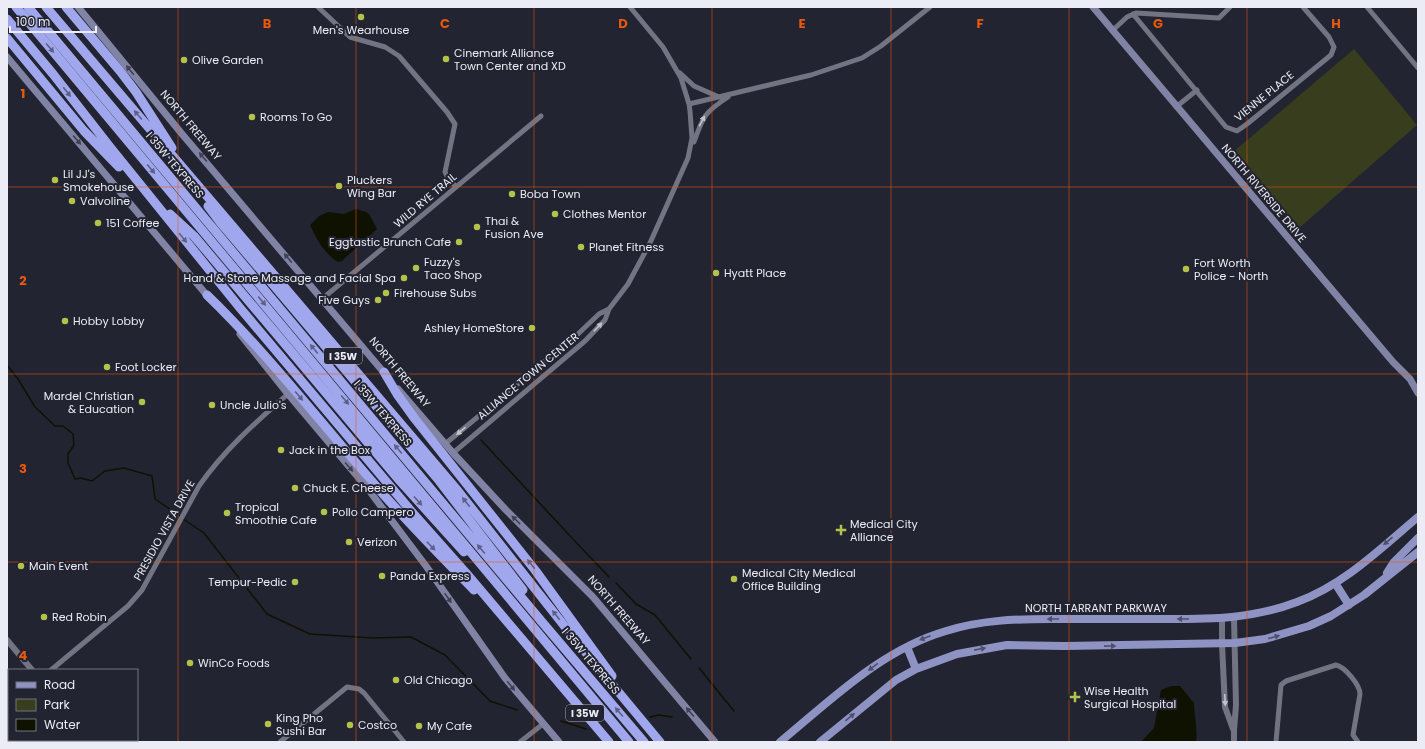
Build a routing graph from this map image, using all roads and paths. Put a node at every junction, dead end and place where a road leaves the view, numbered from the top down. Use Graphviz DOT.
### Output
graph roads {
  1 [pos="16,7"];
  2 [pos="28,7"];
  3 [pos="46,7"];
  4 [pos="66,7"];
  5 [pos="78,7"];
  6 [pos="318,7"];
  7 [pos="630,7"];
  8 [pos="930,7"];
  9 [pos="1088,7"];
  10 [pos="1093,7"];
  11 [pos="1230,7"];
  12 [pos="1303,7"];
  13 [pos="1367,7"];
  14 [pos="1133,14"];
  15 [pos="7,19"];
  16 [pos="1103,20"];
  17 [pos="1112,31"];
  18 [pos="7,38"];
  19 [pos="7,57"];
  20 [pos="674,67"];
  21 [pos="1418,68"];
  22 [pos="1197,90"];
  23 [pos="732,94"];
  24 [pos="720,97"];
  25 [pos="689,104"];
  26 [pos="1176,107"];
  27 [pos="541,116"];
  28 [pos="688,158"];
  29 [pos="456,187"];
  30 [pos="207,295"];
  31 [pos="322,299"];
  32 [pos="609,309"];
  33 [pos="384,372"];
  34 [pos="1410,379"];
  35 [pos="1418,384"];
  36 [pos="288,394"];
  37 [pos="1418,394"];
  38 [pos="445,444"];
  39 [pos="452,453"];
  40 [pos="1418,516"];
  41 [pos="1418,538"];
  42 [pos="1418,552"];
  43 [pos="1384,579"];
  44 [pos="1335,583"];
  45 [pos="1349,605"];
  46 [pos="1234,618"];
  47 [pos="1222,619"];
  48 [pos="542,622"];
  49 [pos="7,640"];
  50 [pos="546,643"];
  51 [pos="1235,643"];
  52 [pos="1222,644"];
  53 [pos="906,647"];
  54 [pos="31,669"];
  55 [pos="52,669"];
  56 [pos="916,669"];
  57 [pos="561,684"];
  58 [pos="633,711"];
  59 [pos="542,724"];
  60 [pos="1234,730"];
  61 [pos="1354,732"];
  62 [pos="280,742"];
  63 [pos="404,742"];
  64 [pos="520,742"];
  65 [pos="559,742"];
  66 [pos="609,742"];
  67 [pos="630,742"];
  68 [pos="644,742"];
  69 [pos="660,742"];
  70 [pos="716,742"];
  71 [pos="780,742"];
  72 [pos="820,742"];
  73 [pos="1234,742"];
  74 [pos="1276,742"];
  75 [pos="1352,742"];
  76 [pos="1358,742"];
  1 -- 50 [label="highway, I 35W TEXPRESS, one-way"];
  48 -- 2 [label="highway, I 35W TEXPRESS, one-way"];
  58 -- 3 [label="highway, I 35W, one-way"];
  4 -- 48 [label="highway"];
  31 -- 5 [label="main road, NORTH FREEWAY, one-way"];
  6 -- 29 [label="street"];
  7 -- 20 [label="street"];
  8 -- 23 [label="street"];
  9 -- 16 [label="main road, NORTH RIVERSIDE DRIVE"];
  10 -- 16 [label="main road, NORTH RIVERSIDE DRIVE"];
  11 -- 14 [label="street"];
  12 -- 22 [label="street, VIENNE PLACE"];
  13 -- 21 [label="street"];
  14 -- 17 [label="street"];
  14 -- 22 [label="street"];
  15 -- 57 [label="highway, I 35W, one-way"];
  16 -- 17 [label="main road, NORTH RIVERSIDE DRIVE"];
  17 -- 26 [label="main road, NORTH RIVERSIDE DRIVE"];
  18 -- 50 [label="highway, one-way"];
  19 -- 30 [label="main road, one-way"];
  20 -- 24 [label="street"];
  20 -- 25 [label="street, ALLIANCE TOWN CENTER"];
  22 -- 26 [label="street"];
  23 -- 24 [label="street"];
  28 -- 23 [label="street, one-way"];
  24 -- 25 [label="street"];
  25 -- 28 [label="street, ALLIANCE TOWN CENTER"];
  26 -- 34 [label="main road, NORTH RIVERSIDE DRIVE"];
  27 -- 29 [label="street, WILD RYE TRAIL"];
  28 -- 32 [label="street, ALLIANCE TOWN CENTER"];
  29 -- 31 [label="street, WILD RYE TRAIL"];
  30 -- 36 [label="main road"];
  30 -- 57 [label="highway, one-way"];
  31 -- 33 [label="main road, NORTH FREEWAY"];
  32 -- 38 [label="street, ALLIANCE TOWN CENTER, one-way"];
  39 -- 32 [label="street, ALLIANCE TOWN CENTER, one-way"];
  33 -- 38 [label="main road, NORTH FREEWAY"];
  58 -- 33 [label="highway, one-way"];
  34 -- 35 [label="main road, NORTH RIVERSIDE DRIVE"];
  34 -- 37 [label="main road, NORTH RIVERSIDE DRIVE"];
  36 -- 55 [label="street, PRESIDIO VISTA DRIVE"];
  36 -- 59 [label="main road, one-way"];
  38 -- 39 [label="main road, NORTH FREEWAY"];
  70 -- 39 [label="main road, NORTH FREEWAY, one-way"];
  40 -- 44 [label="main road, NORTH TARRANT PARKWAY, one-way"];
  41 -- 43 [label="main road"];
  42 -- 43 [label="main road"];
  43 -- 45 [label="main road"];
  44 -- 45 [label="main road"];
  44 -- 46 [label="main road, NORTH TARRANT PARKWAY"];
  51 -- 45 [label="main road, one-way"];
  46 -- 47 [label="main road, NORTH TARRANT PARKWAY"];
  46 -- 51 [label="street"];
  47 -- 52 [label="street"];
  47 -- 53 [label="main road, NORTH TARRANT PARKWAY, one-way"];
  68 -- 48 [label="highway, I 35W TEXPRESS, one-way"];
  49 -- 54 [label="street"];
  50 -- 67 [label="highway, I 35W TEXPRESS"];
  51 -- 52 [label="main road"];
  51 -- 60 [label="street"];
  56 -- 52 [label="main road, one-way"];
  52 -- 60 [label="street, one-way"];
  53 -- 56 [label="main road"];
  53 -- 71 [label="main road, NORTH TARRANT PARKWAY, one-way"];
  72 -- 56 [label="main road, one-way"];
  57 -- 66 [label="highway, I 35W"];
  58 -- 69 [label="highway, I 35W"];
  59 -- 64 [label="street"];
  59 -- 65 [label="main road"];
  60 -- 73 [label="street"];
  61 -- 74 [label="street"];
  61 -- 75 [label="street"];
  61 -- 76 [label="street"];
  62 -- 63 [label="street"];
}
